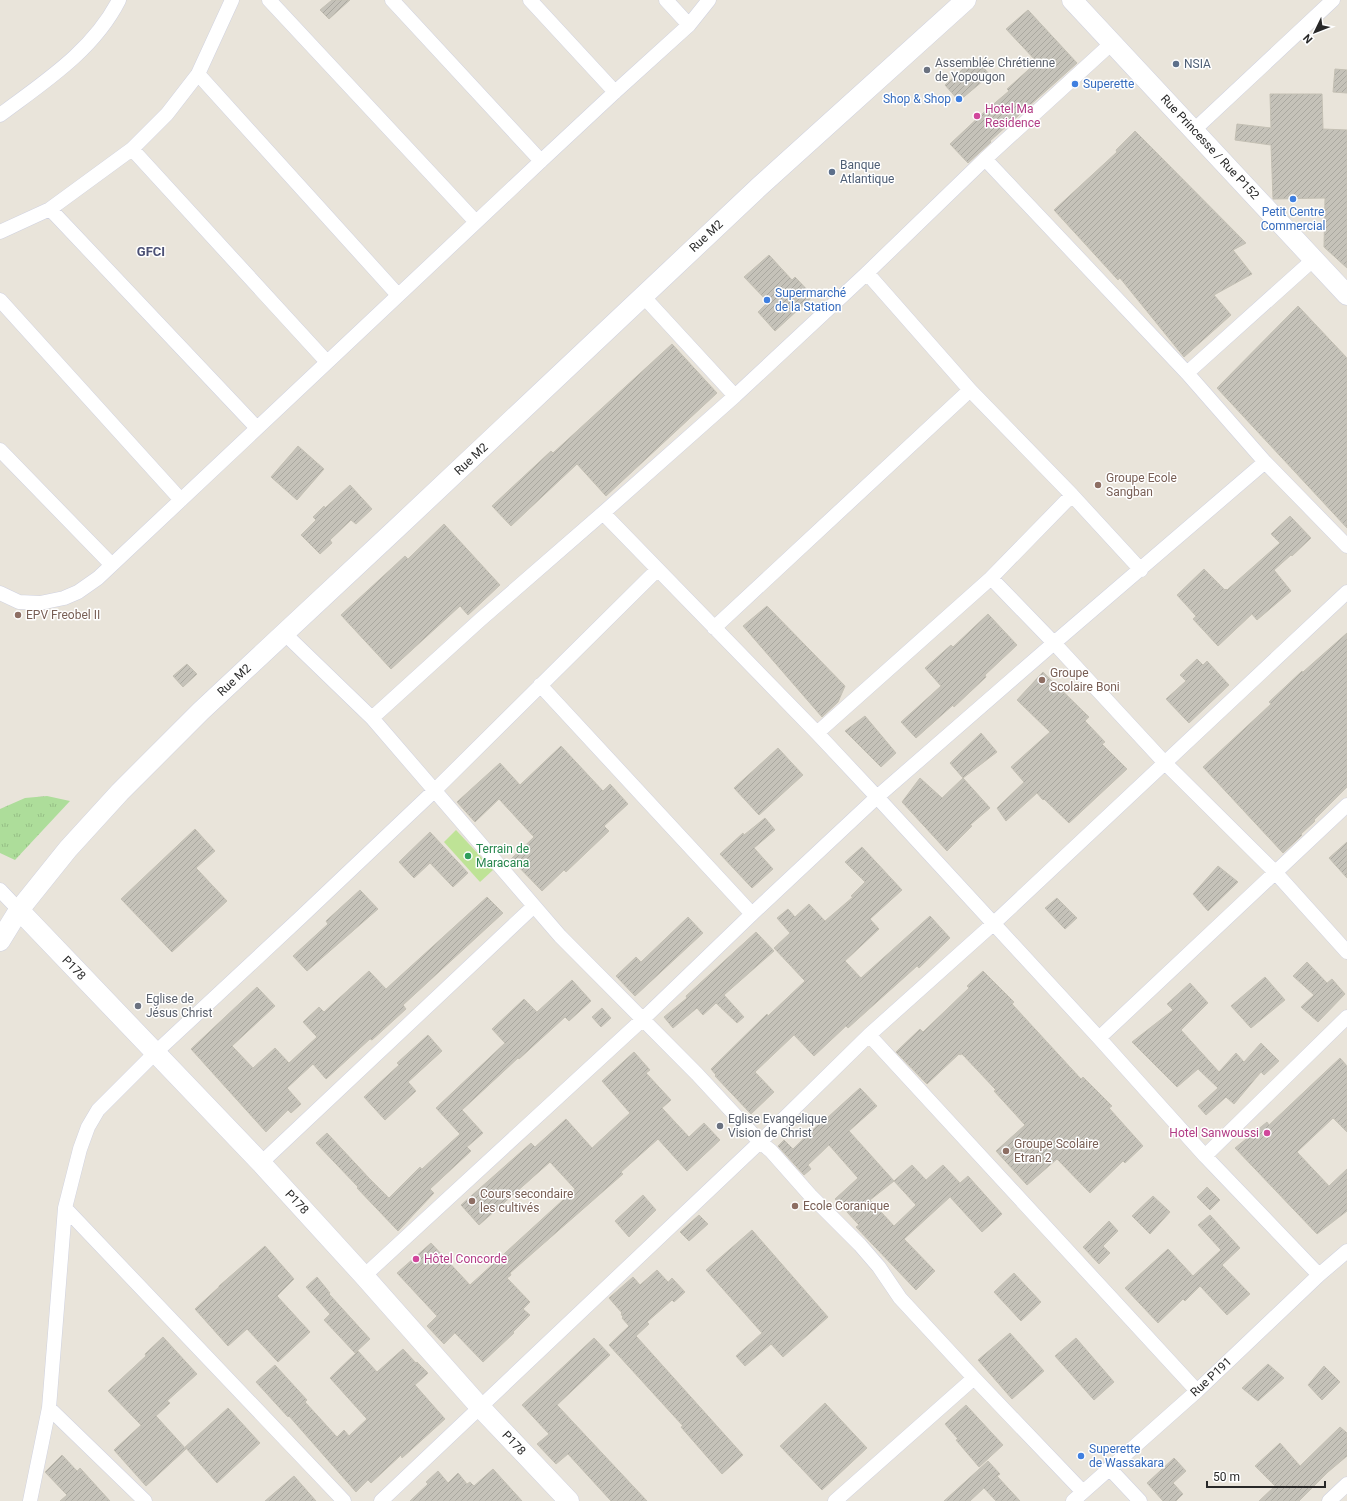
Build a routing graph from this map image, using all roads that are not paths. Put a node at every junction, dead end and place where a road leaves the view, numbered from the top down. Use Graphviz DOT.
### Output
graph roads {
  1 [pos="119,0"];
  2 [pos="232,0"];
  3 [pos="269,0"];
  4 [pos="392,0"];
  5 [pos="530,0"];
  6 [pos="666,0"];
  7 [pos="709,0"];
  8 [pos="966,0"];
  9 [pos="1072,0"];
  10 [pos="1333,0"];
  11 [pos="689,25"];
  12 [pos="1112,43"];
  13 [pos="198,74"];
  14 [pos="615,92"];
  15 [pos="0,115"];
  16 [pos="1194,130"];
  17 [pos="132,149"];
  18 [pos="985,159"];
  19 [pos="541,161"];
  20 [pos="50,209"];
  21 [pos="476,222"];
  22 [pos="0,232"];
  23 [pos="1314,259"];
  24 [pos="867,273"];
  25 [pos="398,295"];
  26 [pos="1347,295"];
  27 [pos="643,296"];
  28 [pos="0,300"];
  29 [pos="327,362"];
  30 [pos="1187,373"];
  31 [pos="970,390"];
  32 [pos="735,396"];
  33 [pos="257,428"];
  34 [pos="0,450"];
  35 [pos="1266,462"];
  36 [pos="1072,495"];
  37 [pos="181,500"];
  38 [pos="603,514"];
  39 [pos="1347,546"];
  40 [pos="111,564"];
  41 [pos="657,570"];
  42 [pos="1140,570"];
  43 [pos="991,578"];
  44 [pos="1347,592"];
  45 [pos="0,593"];
  46 [pos="714,628"];
  47 [pos="284,633"];
  48 [pos="1054,643"];
  49 [pos="540,685"];
  50 [pos="372,718"];
  51 [pos="817,733"];
  52 [pos="1164,762"];
  53 [pos="434,791"];
  54 [pos="877,797"];
  55 [pos="1347,805"];
  56 [pos="1275,872"];
  57 [pos="0,890"];
  58 [pos="534,906"];
  59 [pos="19,910"];
  60 [pos="752,914"];
  61 [pos="993,924"];
  62 [pos="0,940"];
  63 [pos="1347,952"];
  64 [pos="1347,1017"];
  65 [pos="642,1020"];
  66 [pos="869,1035"];
  67 [pos="1099,1038"];
  68 [pos="155,1053"];
  69 [pos="760,1142"];
  70 [pos="1205,1156"];
  71 [pos="261,1163"];
  72 [pos="65,1208"];
  73 [pos="1347,1251"];
  74 [pos="1319,1275"];
  75 [pos="364,1276"];
  76 [pos="974,1378"];
  77 [pos="1197,1391"];
  78 [pos="480,1407"];
  79 [pos="49,1408"];
  80 [pos="1109,1468"];
  81 [pos="1347,1484"];
  82 [pos="1078,1496"];
  83 [pos="30,1501"];
  84 [pos="145,1501"];
  85 [pos="344,1501"];
  86 [pos="381,1501"];
  87 [pos="569,1501"];
  88 [pos="836,1501"];
  89 [pos="1140,1501"];
  90 [pos="1329,1501"];
  1 -- 15 [label="street"];
  2 -- 13 [label="street"];
  3 -- 21 [label="street"];
  4 -- 19 [label="street"];
  5 -- 14 [label="street"];
  6 -- 11 [label="street"];
  7 -- 11 [label="street"];
  8 -- 27 [label="main road, Rue M2"];
  9 -- 12 [label="main road, Rue Princesse / Rue P152"];
  10 -- 16 [label="street"];
  11 -- 14 [label="street"];
  12 -- 16 [label="main road, Rue Princesse / Rue P152"];
  12 -- 18 [label="street"];
  13 -- 17 [label="street"];
  13 -- 25 [label="street"];
  14 -- 19 [label="street"];
  16 -- 23 [label="main road, Rue Princesse / Rue P152"];
  17 -- 20 [label="street"];
  17 -- 29 [label="street"];
  18 -- 24 [label="street"];
  18 -- 30 [label="street"];
  19 -- 21 [label="street"];
  20 -- 22 [label="street"];
  20 -- 33 [label="street"];
  21 -- 25 [label="street"];
  23 -- 26 [label="main road, Rue Princesse / Rue P152"];
  23 -- 30 [label="street"];
  24 -- 31 [label="street"];
  24 -- 32 [label="street"];
  25 -- 29 [label="street"];
  27 -- 32 [label="street"];
  27 -- 47 [label="main road, Rue M2"];
  28 -- 37 [label="street"];
  29 -- 33 [label="street"];
  30 -- 35 [label="street"];
  31 -- 36 [label="street"];
  31 -- 46 [label="street"];
  32 -- 38 [label="street"];
  33 -- 37 [label="street"];
  34 -- 40 [label="street"];
  35 -- 39 [label="street"];
  35 -- 42 [label="street"];
  36 -- 42 [label="street"];
  36 -- 43 [label="street"];
  37 -- 40 [label="street"];
  38 -- 41 [label="street"];
  38 -- 50 [label="street"];
  40 -- 45 [label="street"];
  41 -- 46 [label="street"];
  41 -- 49 [label="street"];
  42 -- 48 [label="street"];
  43 -- 48 [label="street"];
  43 -- 51 [label="street"];
  44 -- 52 [label="street"];
  46 -- 51 [label="street"];
  47 -- 50 [label="street"];
  47 -- 59 [label="main road, Rue M2"];
  48 -- 52 [label="street"];
  48 -- 54 [label="street"];
  49 -- 53 [label="street"];
  49 -- 60 [label="street"];
  50 -- 53 [label="street"];
  51 -- 54 [label="street"];
  52 -- 56 [label="street"];
  52 -- 61 [label="street"];
  53 -- 58 [label="street"];
  53 -- 68 [label="street"];
  54 -- 60 [label="street"];
  54 -- 61 [label="street"];
  55 -- 56 [label="street"];
  56 -- 63 [label="street"];
  56 -- 67 [label="street"];
  57 -- 59 [label="street"];
  58 -- 65 [label="street"];
  58 -- 71 [label="street"];
  59 -- 62 [label="main road, Rue M2"];
  59 -- 68 [label="main road, P178"];
  60 -- 65 [label="street"];
  61 -- 66 [label="street"];
  61 -- 67 [label="street"];
  64 -- 70 [label="street"];
  65 -- 69 [label="street"];
  65 -- 75 [label="street"];
  66 -- 69 [label="street"];
  66 -- 77 [label="street"];
  67 -- 70 [label="street"];
  68 -- 71 [label="main road, P178"];
  68 -- 72 [label="street"];
  69 -- 76 [label="street"];
  69 -- 78 [label="street"];
  70 -- 74 [label="street"];
  71 -- 75 [label="main road, P178"];
  72 -- 79 [label="street"];
  72 -- 85 [label="street"];
  73 -- 74 [label="street, Rue P191"];
  74 -- 77 [label="street, Rue P191"];
  75 -- 78 [label="main road, P178"];
  76 -- 82 [label="street"];
  76 -- 88 [label="street"];
  77 -- 80 [label="street, Rue P191"];
  78 -- 86 [label="street"];
  78 -- 87 [label="main road, P178"];
  79 -- 83 [label="street"];
  79 -- 84 [label="street"];
  80 -- 82 [label="street, Rue P191"];
  80 -- 89 [label="street"];
  81 -- 90 [label="street"];
}
